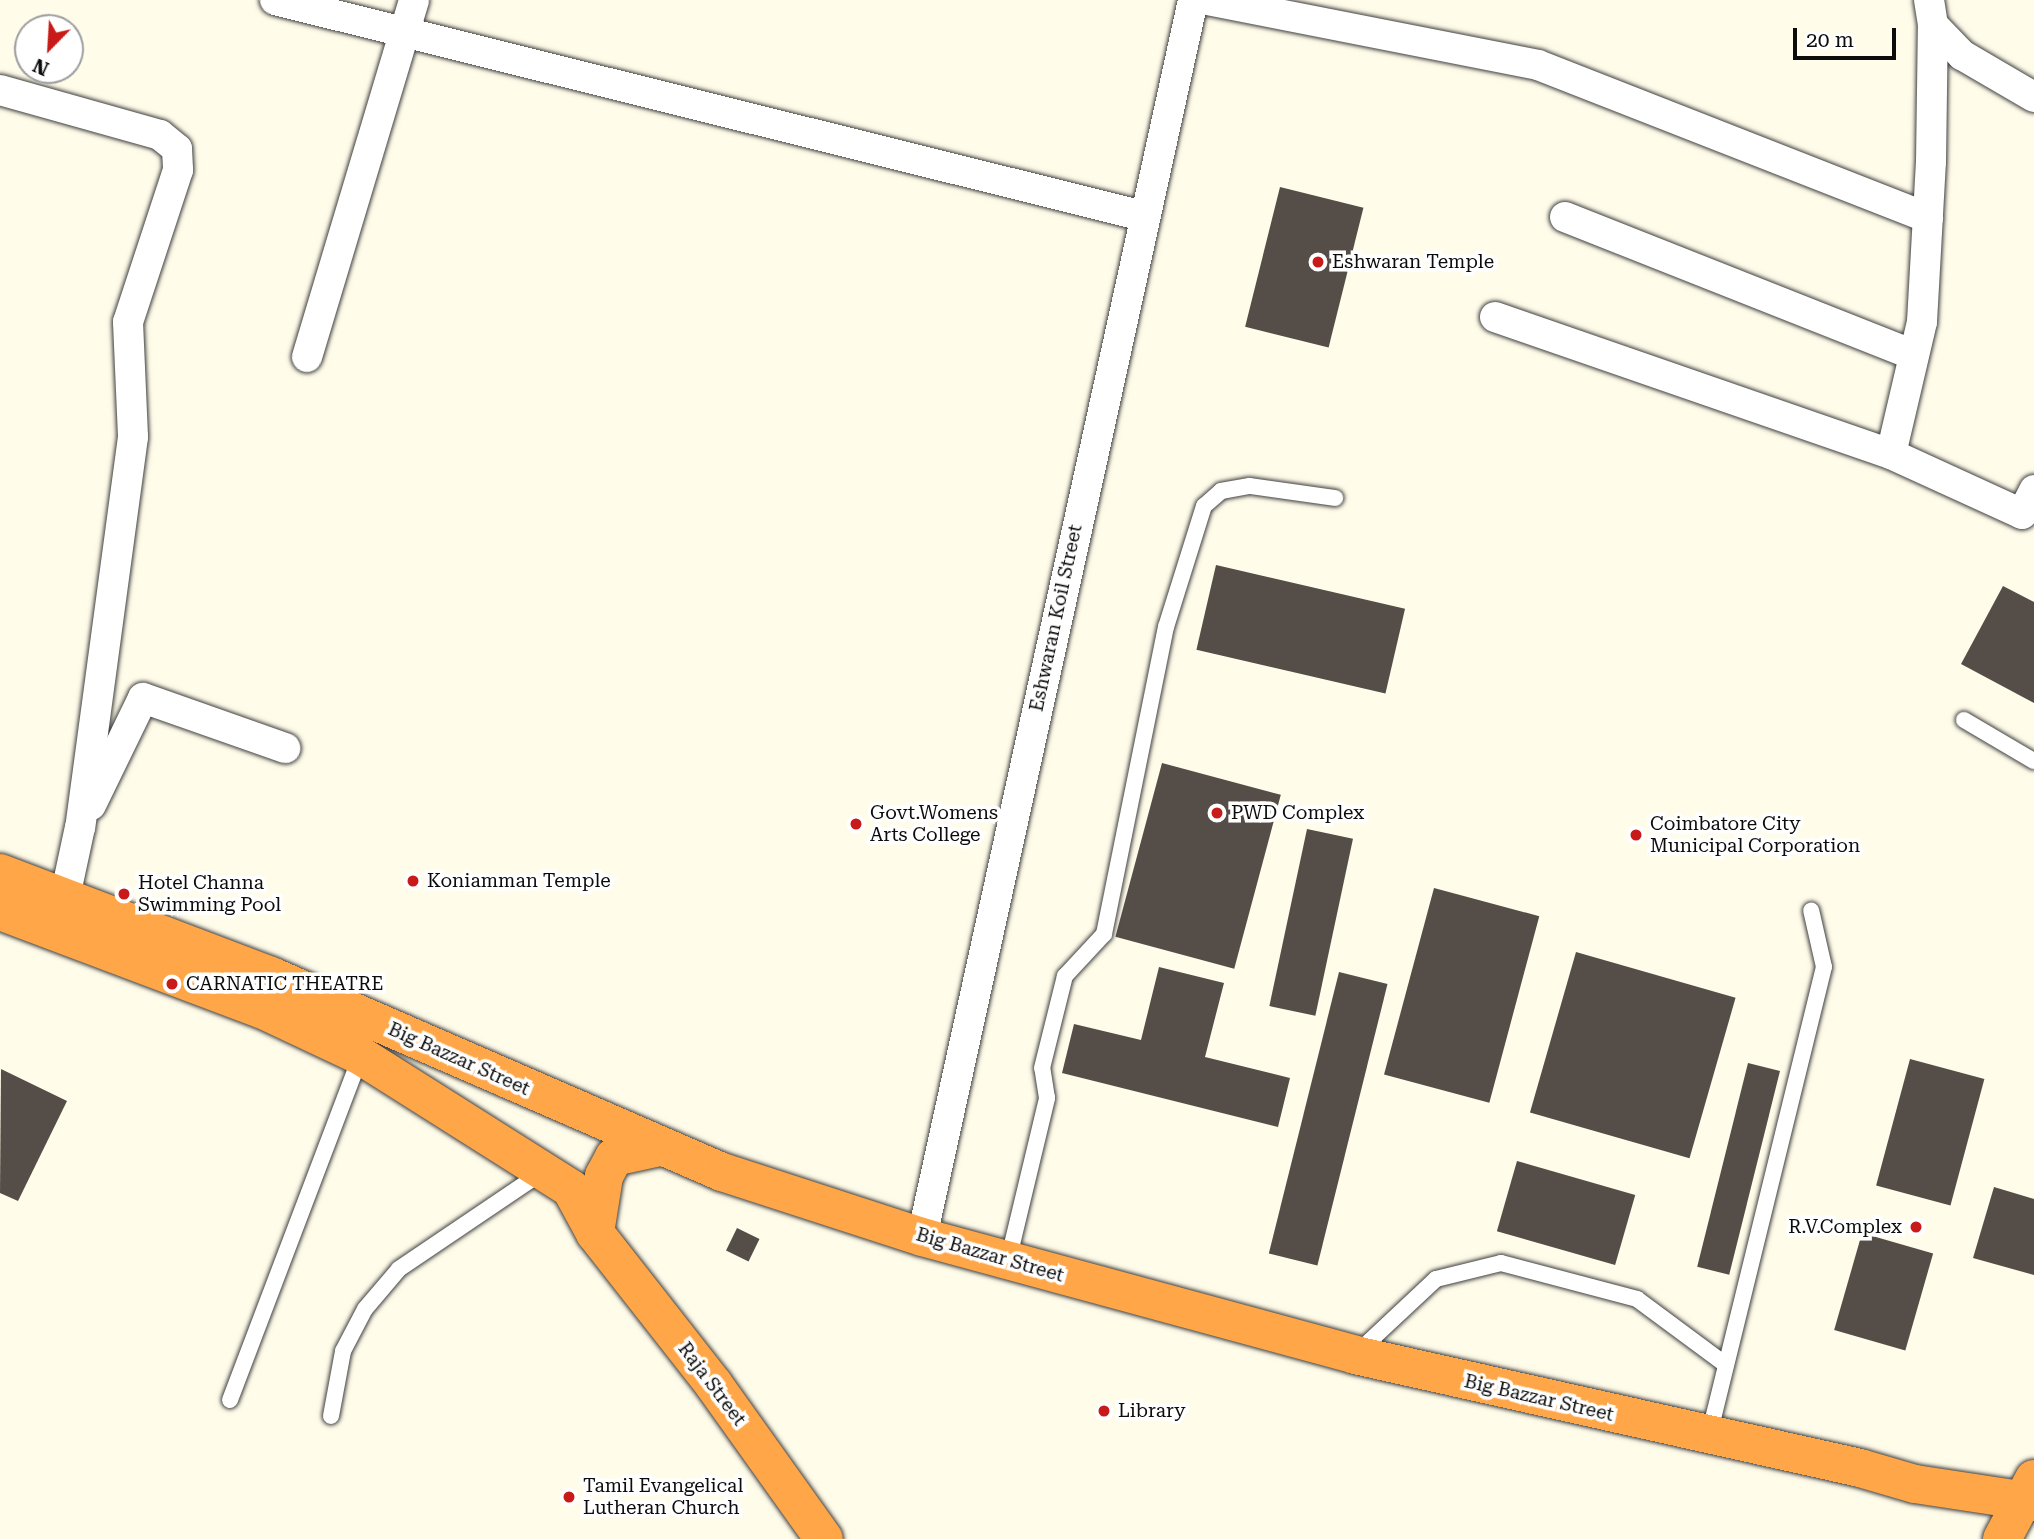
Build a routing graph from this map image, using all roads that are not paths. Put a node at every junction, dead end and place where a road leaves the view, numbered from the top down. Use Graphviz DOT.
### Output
graph roads {
  1 [pos="275,0"];
  2 [pos="414,0"];
  3 [pos="1193,0"];
  4 [pos="1207,0"];
  5 [pos="1931,13"];
  6 [pos="406,32"];
  7 [pos="0,90"];
  8 [pos="2034,97"];
  9 [pos="1143,216"];
  10 [pos="1565,217"];
  11 [pos="1928,218"];
  12 [pos="1495,317"];
  13 [pos="1914,355"];
  14 [pos="307,358"];
  15 [pos="1891,454"];
  16 [pos="2034,490"];
  17 [pos="1335,498"];
  18 [pos="1964,720"];
  19 [pos="285,748"];
  20 [pos="2034,761"];
  21 [pos="80,827"];
  22 [pos="0,873"];
  23 [pos="65,897"];
  24 [pos="1811,910"];
  25 [pos="0,911"];
  26 [pos="361,1056"];
  27 [pos="660,1147"];
  28 [pos="544,1171"];
  29 [pos="595,1233"];
  30 [pos="922,1237"];
  31 [pos="1008,1261"];
  32 [pos="1355,1355"];
  33 [pos="1726,1364"];
  34 [pos="230,1400"];
  35 [pos="331,1416"];
  36 [pos="1709,1437"];
  37 [pos="2030,1493"];
  38 [pos="824,1539"];
  39 [pos="2003,1539"];
  1 -- 6 [label="street"];
  2 -- 6 [label="street"];
  3 -- 9 [label="street, Eshwaran Koil Street"];
  4 -- 11 [label="street"];
  5 -- 8 [label="street"];
  5 -- 11 [label="street"];
  6 -- 9 [label="street"];
  6 -- 14 [label="street"];
  7 -- 21 [label="street"];
  9 -- 30 [label="street, Eshwaran Koil Street"];
  10 -- 13 [label="street"];
  11 -- 13 [label="street"];
  12 -- 15 [label="street"];
  13 -- 15 [label="street"];
  15 -- 16 [label="street"];
  17 -- 31 [label="lane"];
  18 -- 20 [label="lane"];
  19 -- 21 [label="street"];
  21 -- 23 [label="street"];
  22 -- 23 [label="highway, Big Bazzar Street"];
  23 -- 27 [label="highway, Big Bazzar Street"];
  24 -- 33 [label="lane"];
  25 -- 26 [label="highway, Big Bazzar Street"];
  26 -- 28 [label="highway, Big Bazzar Street"];
  26 -- 34 [label="lane"];
  27 -- 29 [label="highway"];
  27 -- 30 [label="highway, Big Bazzar Street"];
  28 -- 29 [label="highway, Big Bazzar Street"];
  28 -- 35 [label="lane"];
  29 -- 38 [label="highway, Raja Street"];
  30 -- 31 [label="highway, Big Bazzar Street"];
  31 -- 32 [label="highway, Big Bazzar Street"];
  32 -- 33 [label="lane"];
  32 -- 36 [label="highway, Big Bazzar Street"];
  33 -- 36 [label="lane"];
  36 -- 37 [label="highway, Big Bazzar Street"];
  37 -- 39 [label="highway"];
}
